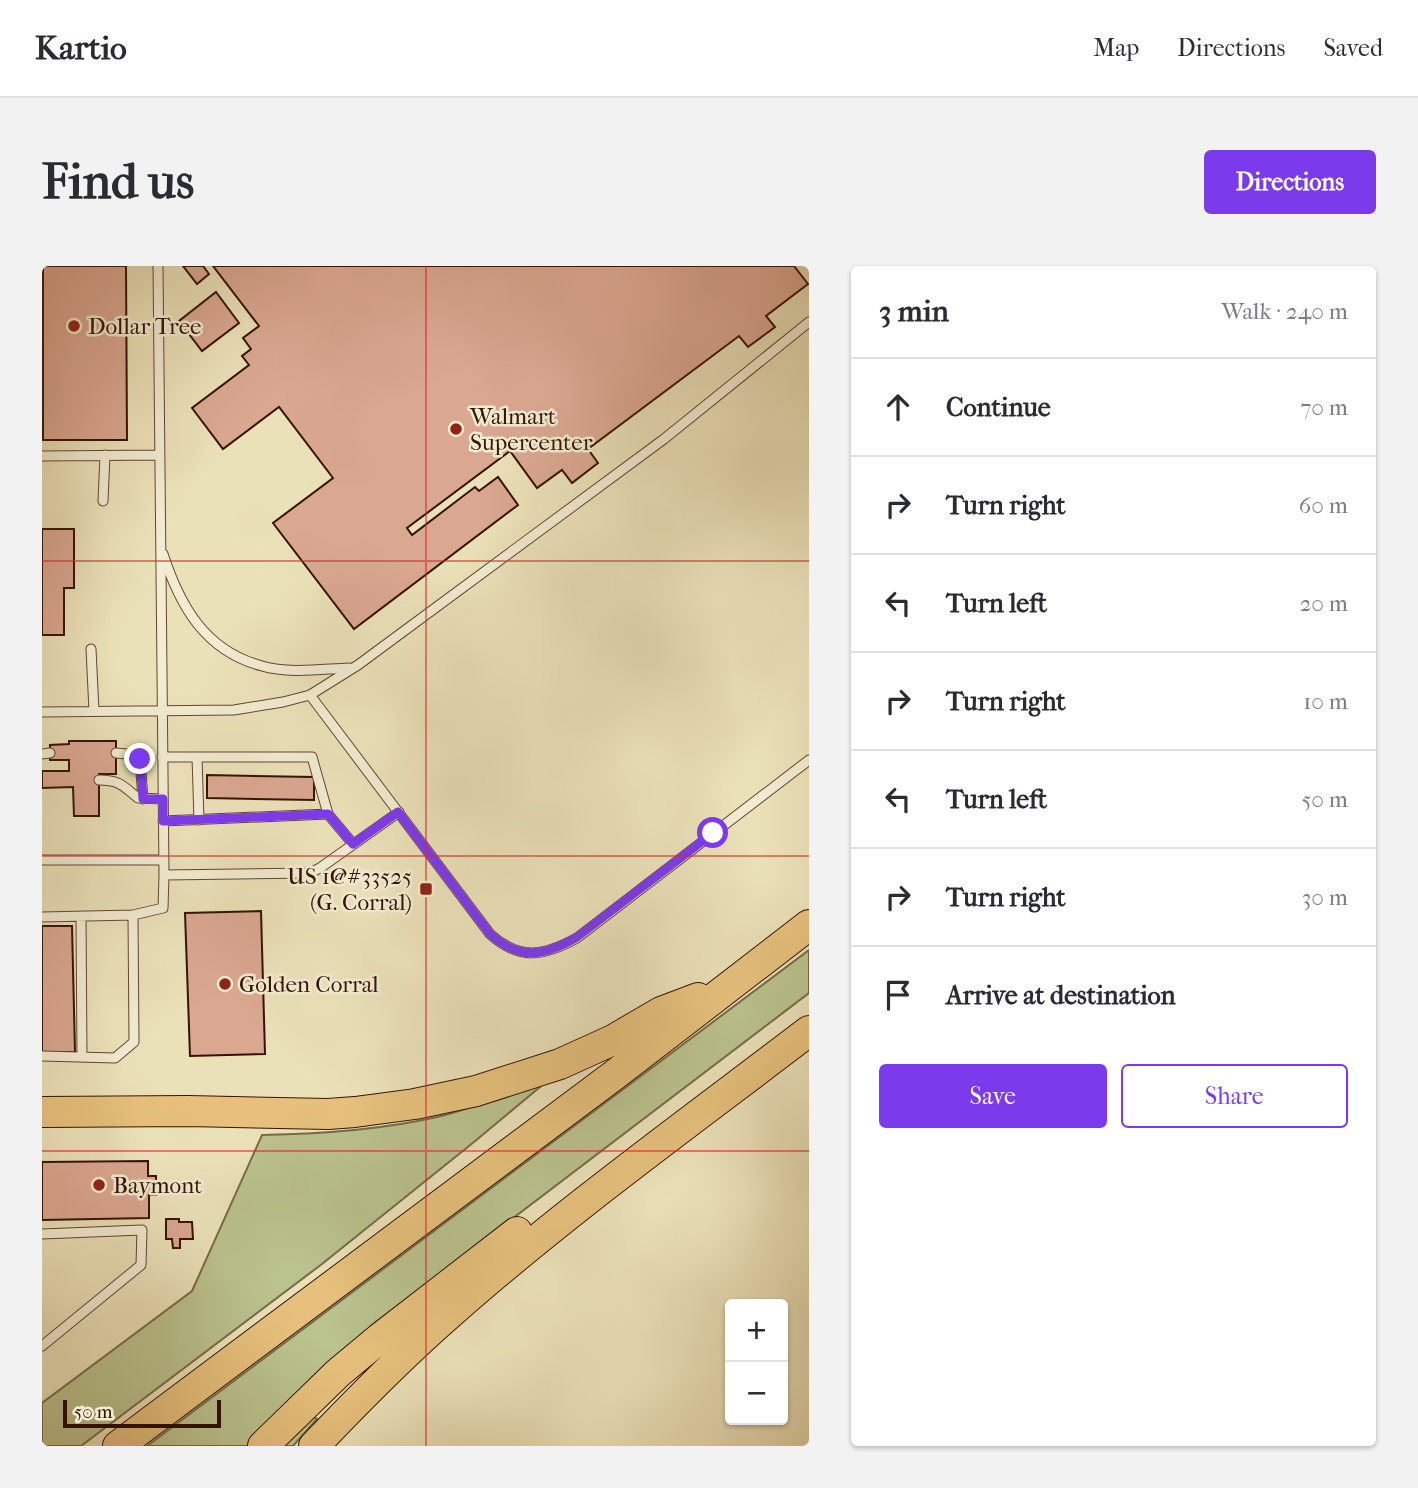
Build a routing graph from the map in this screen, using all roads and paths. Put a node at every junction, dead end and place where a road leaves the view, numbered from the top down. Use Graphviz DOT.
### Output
graph roads {
  1 [pos="158,266"];
  2 [pos="809,323"];
  3 [pos="105,455"];
  4 [pos="159,455"];
  5 [pos="42,456"];
  6 [pos="103,501"];
  7 [pos="160,546"];
  8 [pos="91,649"];
  9 [pos="351,668"];
  10 [pos="310,695"];
  11 [pos="162,710"];
  12 [pos="94,711"];
  13 [pos="42,712"];
  14 [pos="116,753"];
  15 [pos="162,757"];
  16 [pos="197,757"];
  17 [pos="809,760"];
  18 [pos="99,780"];
  19 [pos="143,799"];
  20 [pos="163,799"];
  21 [pos="398,812"];
  22 [pos="328,814"];
  23 [pos="198,820"];
  24 [pos="163,821"];
  25 [pos="353,844"];
  26 [pos="42,860"];
  27 [pos="164,860"];
  28 [pos="164,875"];
  29 [pos="133,915"];
  30 [pos="42,917"];
  31 [pos="81,917"];
  32 [pos="809,925"];
  33 [pos="728,987"];
  34 [pos="809,1031"];
  35 [pos="42,1056"];
  36 [pos="82,1057"];
  37 [pos="42,1112"];
  38 [pos="594,1195"];
  39 [pos="42,1234"];
  40 [pos="42,1346"];
  41 [pos="118,1446"];
  42 [pos="263,1446"];
  43 [pos="314,1446"];
  1 -- 4 [label="lane"];
  2 -- 9 [label="lane"];
  3 -- 4 [label="lane"];
  3 -- 5 [label="lane"];
  3 -- 6 [label="lane"];
  4 -- 7 [label="lane"];
  7 -- 9 [label="lane"];
  7 -- 11 [label="lane"];
  8 -- 12 [label="lane"];
  9 -- 10 [label="lane"];
  10 -- 11 [label="lane"];
  10 -- 21 [label="lane"];
  11 -- 12 [label="lane"];
  11 -- 15 [label="lane"];
  12 -- 13 [label="lane"];
  14 -- 19 [label="lane"];
  15 -- 16 [label="lane"];
  15 -- 20 [label="lane"];
  16 -- 22 [label="lane"];
  16 -- 23 [label="lane"];
  17 -- 21 [label="lane"];
  18 -- 19 [label="lane"];
  19 -- 20 [label="lane"];
  20 -- 24 [label="lane"];
  21 -- 25 [label="lane"];
  22 -- 23 [label="lane"];
  22 -- 25 [label="lane"];
  23 -- 24 [label="lane"];
  24 -- 27 [label="lane"];
  25 -- 28 [label="lane"];
  26 -- 27 [label="lane"];
  27 -- 28 [label="lane"];
  28 -- 29 [label="lane"];
  29 -- 31 [label="lane"];
  29 -- 36 [label="lane"];
  30 -- 31 [label="lane"];
  31 -- 36 [label="lane"];
  32 -- 33 [label="highway"];
  33 -- 37 [label="highway"];
  33 -- 41 [label="highway"];
  34 -- 38 [label="highway"];
  35 -- 36 [label="lane"];
  38 -- 42 [label="highway"];
  38 -- 43 [label="highway"];
  39 -- 40 [label="lane"];
}
